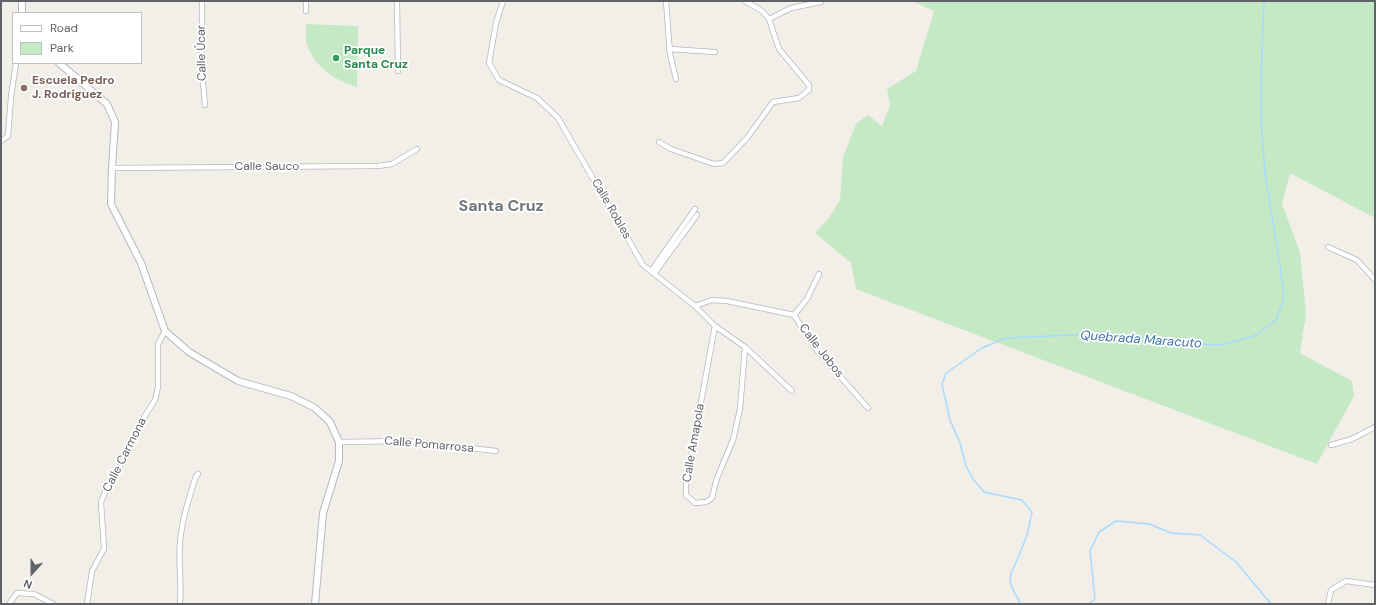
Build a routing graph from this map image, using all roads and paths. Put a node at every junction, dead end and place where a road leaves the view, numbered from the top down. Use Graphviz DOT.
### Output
graph roads {
  1 [pos="22,1"];
  2 [pos="202,1"];
  3 [pos="306,1"];
  4 [pos="397,1"];
  5 [pos="503,1"];
  6 [pos="666,1"];
  7 [pos="745,1"];
  8 [pos="821,2"];
  9 [pos="306,11"];
  10 [pos="22,12"];
  11 [pos="770,19"];
  12 [pos="669,49"];
  13 [pos="715,52"];
  14 [pos="16,64"];
  15 [pos="60,64"];
  16 [pos="398,71"];
  17 [pos="676,79"];
  18 [pos="205,105"];
  19 [pos="1,141"];
  20 [pos="659,142"];
  21 [pos="417,149"];
  22 [pos="112,168"];
  23 [pos="695,208"];
  24 [pos="697,215"];
  25 [pos="1328,247"];
  26 [pos="653,272"];
  27 [pos="819,274"];
  28 [pos="1375,280"];
  29 [pos="695,306"];
  30 [pos="794,315"];
  31 [pos="715,326"];
  32 [pos="165,331"];
  33 [pos="745,347"];
  34 [pos="792,391"];
  35 [pos="868,408"];
  36 [pos="1375,427"];
  37 [pos="338,442"];
  38 [pos="1331,444"];
  39 [pos="496,451"];
  40 [pos="198,474"];
  41 [pos="1375,585"];
  42 [pos="9,604"];
  43 [pos="53,604"];
  44 [pos="87,604"];
  45 [pos="180,604"];
  46 [pos="316,604"];
  47 [pos="1328,604"];
  1 -- 10 [label="street"];
  2 -- 18 [label="street, Calle Úcar"];
  3 -- 9 [label="street"];
  4 -- 16 [label="street"];
  5 -- 26 [label="street, Calle Robles"];
  6 -- 12 [label="street"];
  7 -- 11 [label="street"];
  8 -- 11 [label="street"];
  11 -- 20 [label="street"];
  12 -- 13 [label="street"];
  12 -- 17 [label="street"];
  14 -- 19 [label="street"];
  15 -- 22 [label="street"];
  21 -- 22 [label="street, Calle Sauco"];
  22 -- 32 [label="street"];
  23 -- 26 [label="street"];
  24 -- 26 [label="street"];
  25 -- 28 [label="street"];
  26 -- 29 [label="street, Calle Robles"];
  27 -- 30 [label="street"];
  29 -- 30 [label="street, Calle Jobos"];
  29 -- 31 [label="street, Calle Robles"];
  30 -- 35 [label="street, Calle Jobos"];
  31 -- 33 [label="street, Calle Robles"];
  31 -- 33 [label="street, Calle Amapola"];
  32 -- 37 [label="street"];
  32 -- 44 [label="street, Calle Carmona"];
  33 -- 34 [label="street, Calle Robles"];
  36 -- 38 [label="street"];
  37 -- 39 [label="street, Calle Pomarrosa"];
  37 -- 46 [label="street"];
  40 -- 45 [label="street"];
  41 -- 47 [label="street"];
  42 -- 43 [label="street"];
}
